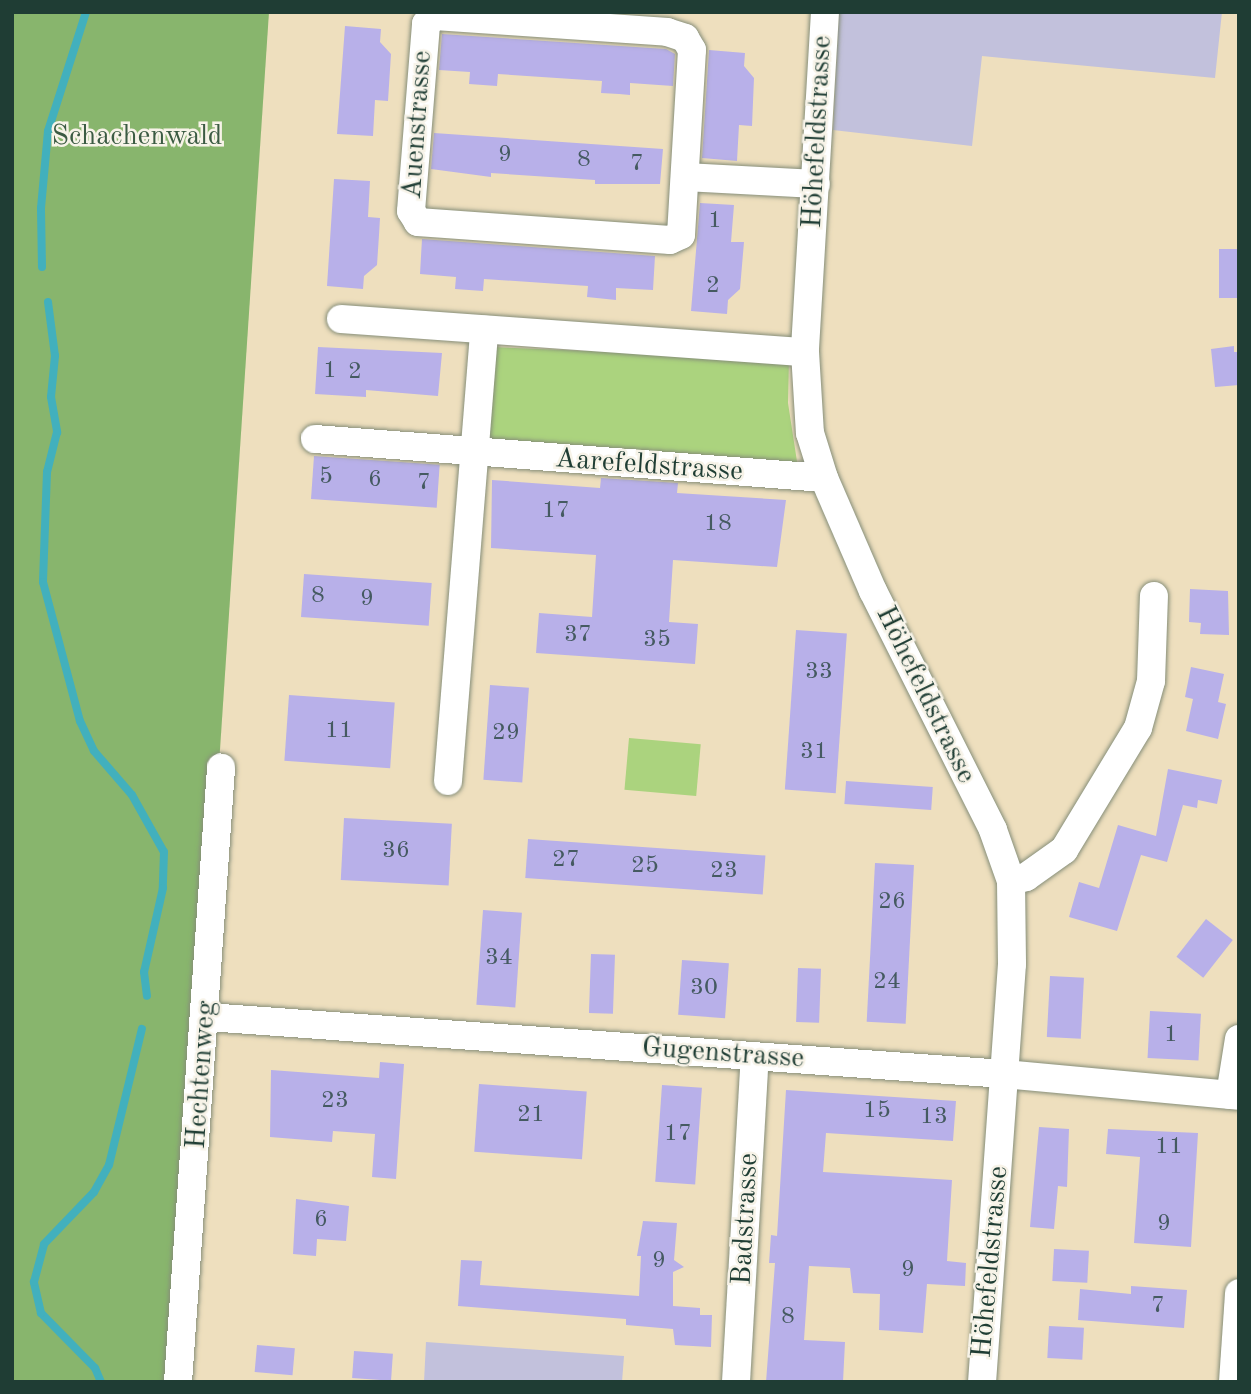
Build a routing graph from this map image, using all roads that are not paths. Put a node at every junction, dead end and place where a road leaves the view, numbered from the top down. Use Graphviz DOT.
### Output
graph roads {
  1 [pos="825,12"];
  2 [pos="685,177"];
  3 [pos="816,184"];
  4 [pos="341,319"];
  5 [pos="484,329"];
  6 [pos="804,352"];
  7 [pos="314,439"];
  8 [pos="474,454"];
  9 [pos="824,478"];
  10 [pos="1154,596"];
  11 [pos="221,768"];
  12 [pos="448,781"];
  13 [pos="1011,881"];
  14 [pos="207,1017"];
  15 [pos="1239,1039"];
  16 [pos="755,1057"];
  17 [pos="1004,1074"];
  18 [pos="1235,1095"];
  19 [pos="1239,1293"];
  20 [pos="178,1382"];
  21 [pos="736,1382"];
  22 [pos="982,1382"];
  23 [pos="1233,1382"];
  1 -- 3 [label="street, Höhefeldstrasse"];
  2 -- 2 [label="street, Auenstrasse"];
  2 -- 3 [label="street"];
  3 -- 6 [label="street, Höhefeldstrasse"];
  4 -- 5 [label="street"];
  5 -- 6 [label="street"];
  5 -- 8 [label="street"];
  6 -- 9 [label="street, Höhefeldstrasse"];
  7 -- 8 [label="street, Aarefeldstrasse"];
  8 -- 9 [label="street, Aarefeldstrasse"];
  8 -- 12 [label="street"];
  9 -- 13 [label="street, Höhefeldstrasse"];
  10 -- 13 [label="street"];
  11 -- 14 [label="street, Hechtenweg"];
  13 -- 17 [label="street, Höhefeldstrasse"];
  14 -- 16 [label="street, Gugenstrasse"];
  14 -- 20 [label="street, Hechtenweg"];
  15 -- 18 [label="street"];
  16 -- 17 [label="street, Gugenstrasse"];
  16 -- 21 [label="street, Badstrasse"];
  17 -- 18 [label="street, Gugenstrasse"];
  17 -- 22 [label="street, Höhefeldstrasse"];
  19 -- 23 [label="street"];
}
